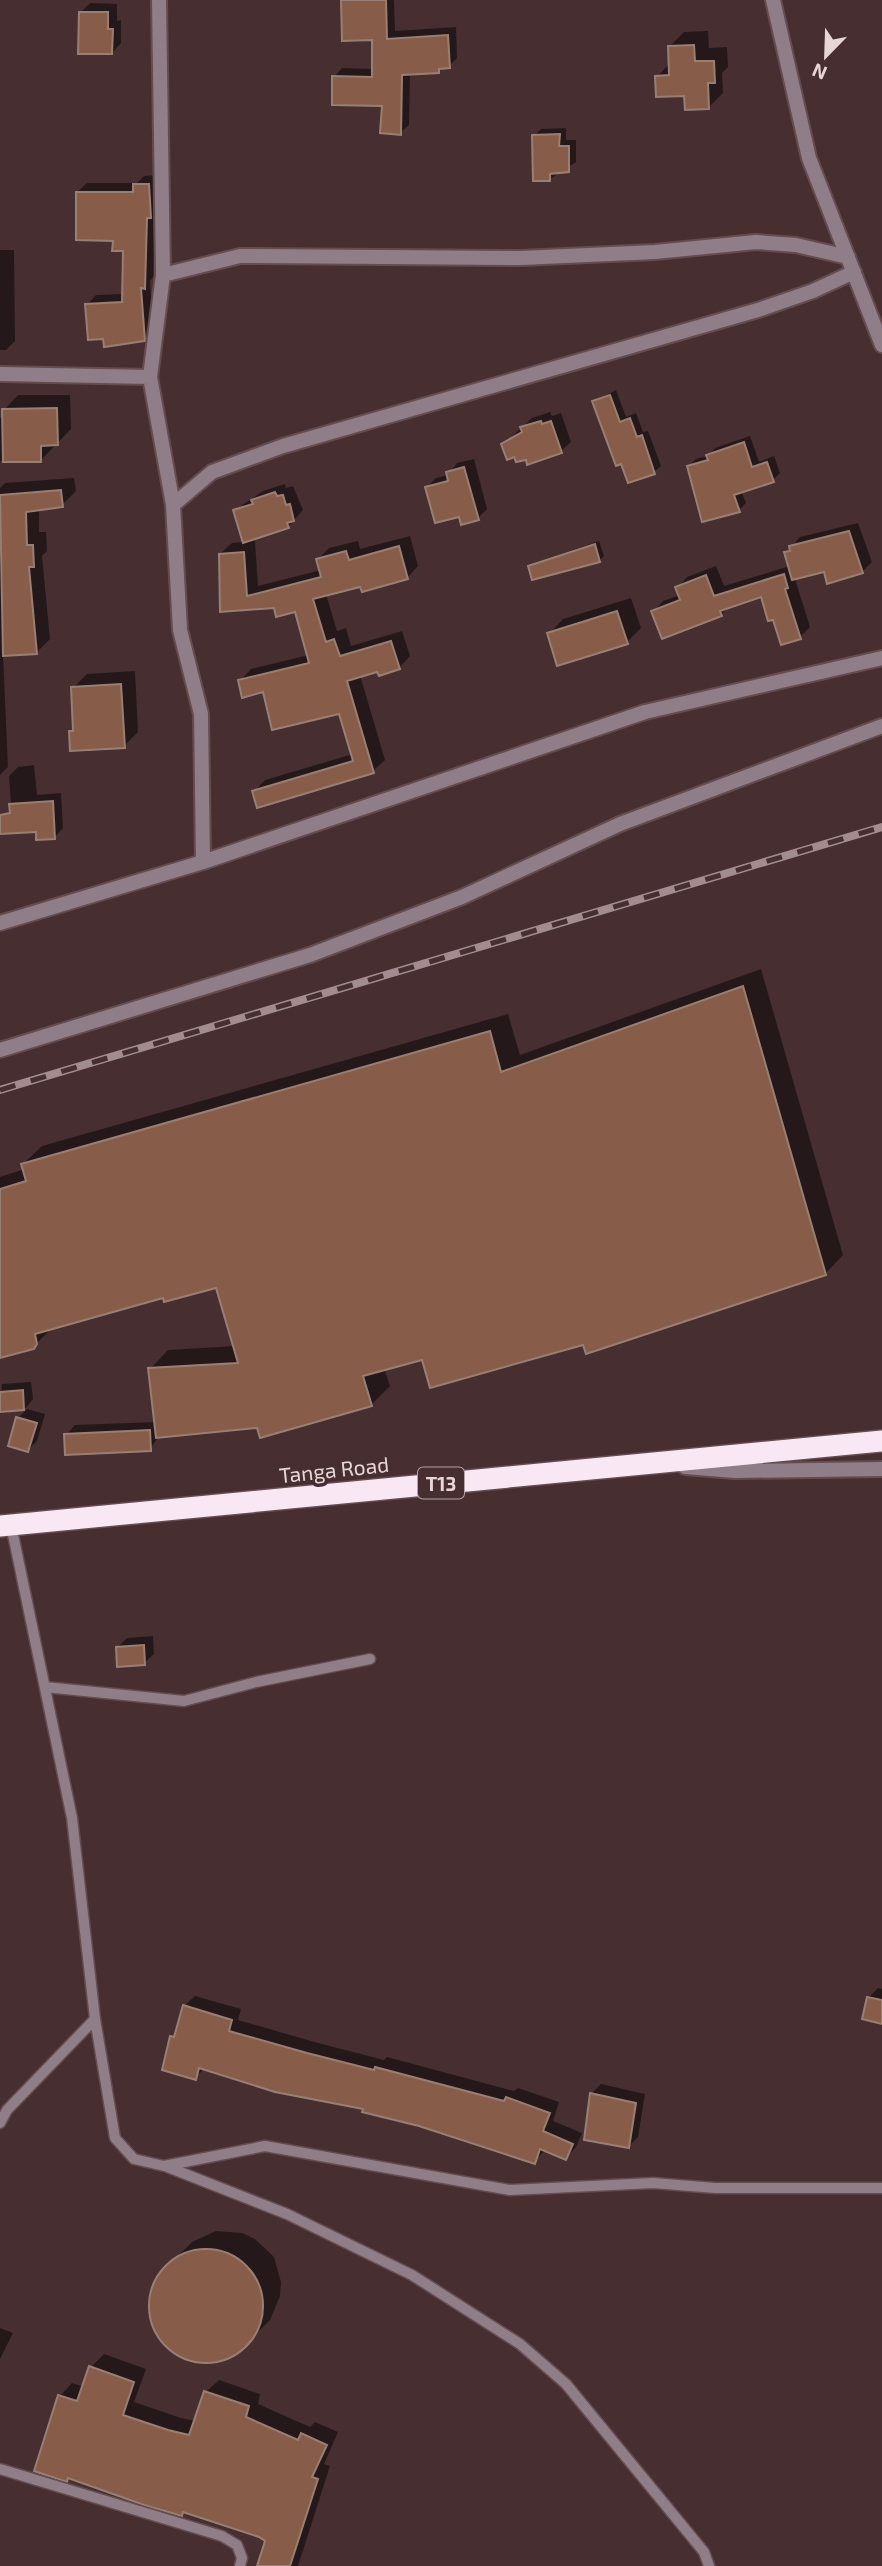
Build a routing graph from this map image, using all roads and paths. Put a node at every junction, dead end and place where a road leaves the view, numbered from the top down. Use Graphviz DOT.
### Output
graph roads {
  1 [pos="159,0"];
  2 [pos="773,0"];
  3 [pos="848,257"];
  4 [pos="854,272"];
  5 [pos="163,275"];
  6 [pos="882,345"];
  7 [pos="0,374"];
  8 [pos="150,377"];
  9 [pos="173,505"];
  10 [pos="882,658"];
  11 [pos="882,726"];
  12 [pos="202,862"];
  13 [pos="0,923"];
  14 [pos="0,1050"];
  15 [pos="882,1441"];
  16 [pos="638,1464"];
  17 [pos="882,1469"];
  18 [pos="6,1525"];
  19 [pos="370,1659"];
  20 [pos="45,1687"];
  21 [pos="95,2019"];
  22 [pos="3,2111"];
  23 [pos="0,2123"];
  24 [pos="164,2166"];
  25 [pos="882,2188"];
  26 [pos="0,2469"];
  27 [pos="240,2566"];
  28 [pos="709,2566"];
  1 -- 5 [label="street"];
  2 -- 3 [label="street"];
  3 -- 4 [label="street"];
  3 -- 5 [label="street"];
  4 -- 6 [label="street"];
  4 -- 9 [label="street"];
  5 -- 8 [label="street"];
  7 -- 8 [label="street"];
  8 -- 9 [label="street"];
  9 -- 12 [label="street"];
  10 -- 12 [label="street"];
  11 -- 14 [label="street"];
  12 -- 13 [label="street"];
  15 -- 16 [label="highway, Tanga Road / T13"];
  16 -- 17 [label="street"];
  16 -- 18 [label="highway, Tanga Road / T13"];
  18 -- 20 [label="lane"];
  19 -- 20 [label="lane"];
  20 -- 21 [label="lane"];
  21 -- 22 [label="lane"];
  21 -- 24 [label="lane"];
  22 -- 23 [label="lane"];
  24 -- 25 [label="lane"];
  24 -- 28 [label="lane"];
  26 -- 27 [label="lane"];
}
